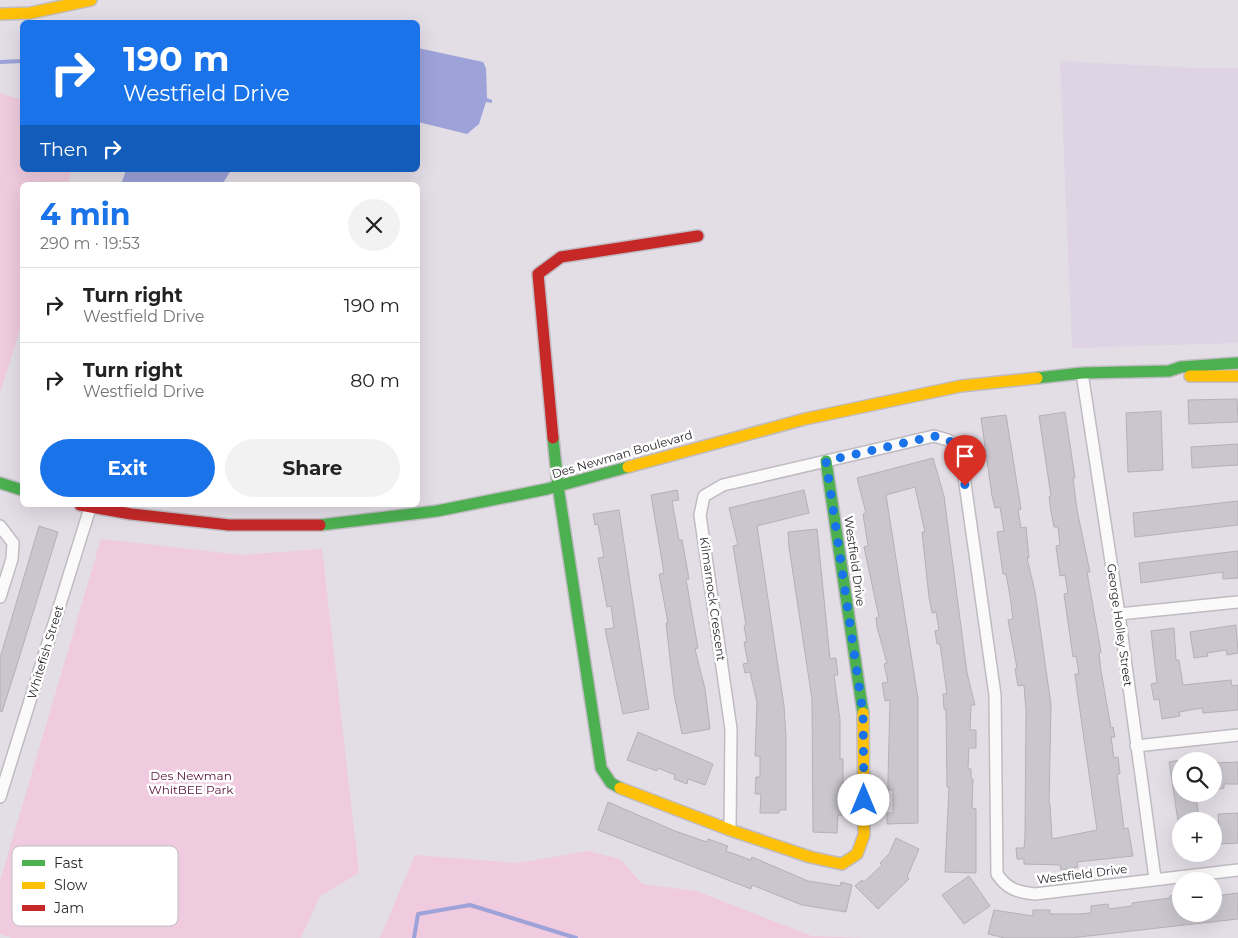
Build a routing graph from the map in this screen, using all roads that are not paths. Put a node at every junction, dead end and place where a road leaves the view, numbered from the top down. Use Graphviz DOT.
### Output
graph roads {
  1 [pos="91,0"];
  2 [pos="0,14"];
  3 [pos="698,236"];
  4 [pos="1238,362"];
  5 [pos="1169,372"];
  6 [pos="1082,373"];
  7 [pos="1238,376"];
  8 [pos="826,461"];
  9 [pos="0,483"];
  10 [pos="558,486"];
  11 [pos="20,489"];
  12 [pos="85,507"];
  13 [pos="93,507"];
  14 [pos="0,526"];
  15 [pos="0,598"];
  16 [pos="1238,602"];
  17 [pos="1119,614"];
  18 [pos="1238,735"];
  19 [pos="1136,746"];
  20 [pos="0,797"];
  21 [pos="730,830"];
  22 [pos="1238,870"];
  23 [pos="1155,878"];
  1 -- 2 [label="main road"];
  3 -- 10 [label="main road, Westfield Drive"];
  4 -- 5 [label="main road, Des Newman Boulevard"];
  5 -- 6 [label="main road, Des Newman Boulevard"];
  5 -- 7 [label="main road, Des Newman Boulevard"];
  6 -- 10 [label="main road, Des Newman Boulevard"];
  6 -- 17 [label="street, George Holley Street"];
  8 -- 21 [label="street, Kilmarnock Crescent"];
  8 -- 21 [label="main road, Westfield Drive"];
  8 -- 23 [label="street, Westfield Drive"];
  9 -- 11 [label="main road"];
  10 -- 13 [label="main road, Des Newman Boulevard"];
  10 -- 21 [label="main road, Westfield Drive"];
  12 -- 20 [label="street, Whitefish Street"];
  14 -- 15 [label="street"];
  16 -- 17 [label="street"];
  17 -- 19 [label="street, George Holley Street"];
  18 -- 19 [label="street"];
  19 -- 23 [label="street, George Holley Street"];
  22 -- 23 [label="street, Westfield Drive"];
}
